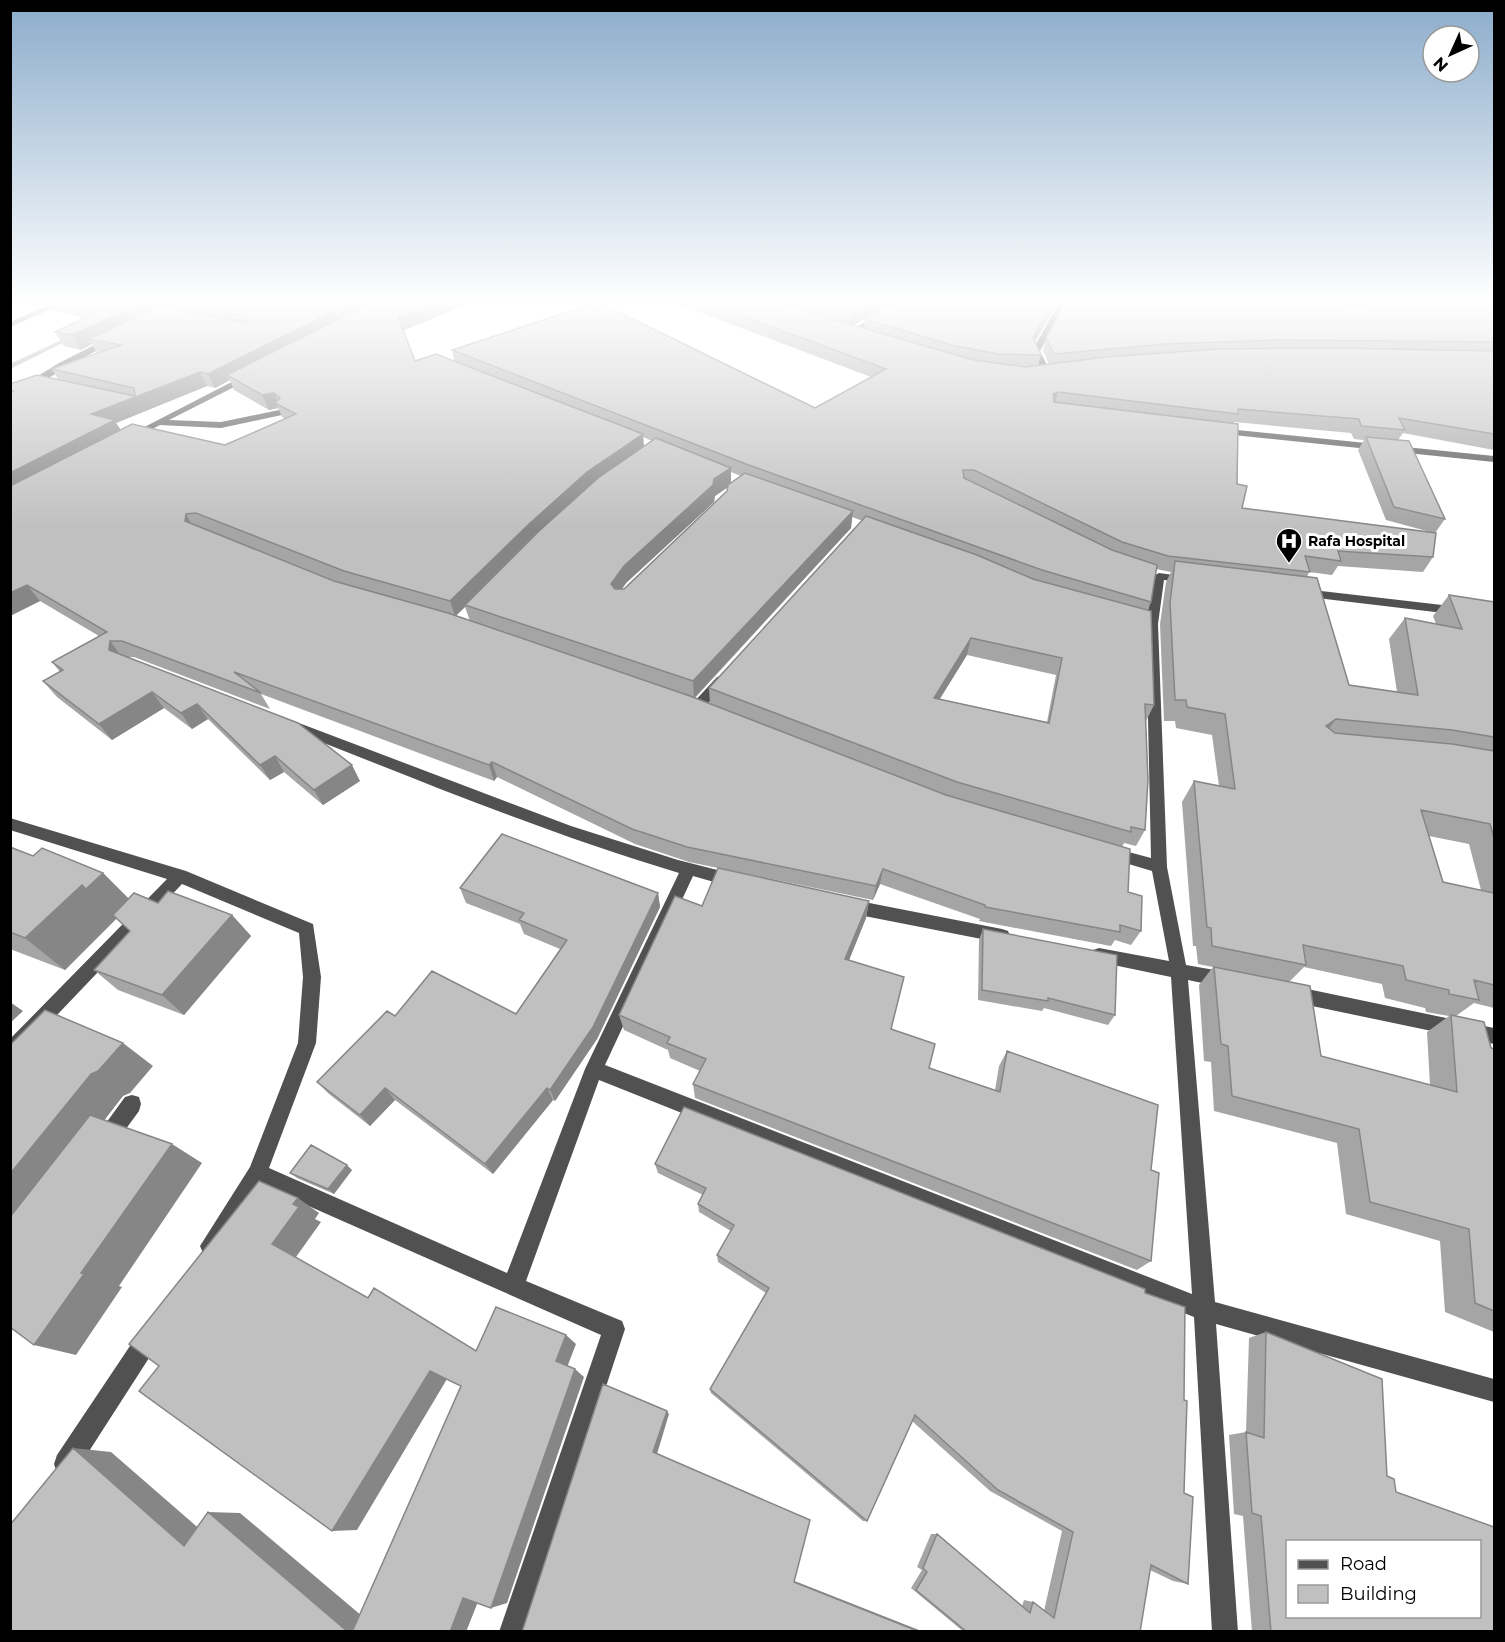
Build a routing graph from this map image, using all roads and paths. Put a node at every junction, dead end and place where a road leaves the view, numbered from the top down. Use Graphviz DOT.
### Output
graph roads {
  1 [pos="45,376"];
  2 [pos="251,376"];
  3 [pos="33,382"];
  4 [pos="44,385"];
  5 [pos="10,397"];
  6 [pos="279,413"];
  7 [pos="158,423"];
  8 [pos="1207,430"];
  9 [pos="120,442"];
  10 [pos="1494,459"];
  11 [pos="1205,582"];
  12 [pos="1286,591"];
  13 [pos="1494,615"];
  14 [pos="729,672"];
  15 [pos="697,707"];
  16 [pos="273,718"];
  17 [pos="10,824"];
  18 [pos="1092,848"];
  19 [pos="1159,867"];
  20 [pos="688,870"];
  21 [pos="180,876"];
  22 [pos="754,885"];
  23 [pos="833,902"];
  24 [pos="1017,939"];
  25 [pos="1087,952"];
  26 [pos="1179,970"];
  27 [pos="1237,982"];
  28 [pos="1272,990"];
  29 [pos="1494,1036"];
  30 [pos="10,1052"];
  31 [pos="594,1069"];
  32 [pos="132,1104"];
  33 [pos="96,1152"];
  34 [pos="257,1173"];
  35 [pos="198,1263"];
  36 [pos="513,1286"];
  37 [pos="1204,1310"];
  38 [pos="159,1322"];
  39 [pos="1494,1390"];
  40 [pos="56,1480"];
  41 [pos="512,1632"];
  42 [pos="1225,1632"];
  1 -- 3 [label="street"];
  2 -- 7 [label="street"];
  3 -- 4 [label="street"];
  3 -- 5 [label="street"];
  6 -- 7 [label="street"];
  7 -- 9 [label="street"];
  8 -- 10 [label="street"];
  11 -- 19 [label="street"];
  12 -- 13 [label="street"];
  14 -- 15 [label="street"];
  16 -- 20 [label="street"];
  17 -- 21 [label="street"];
  18 -- 19 [label="street"];
  19 -- 26 [label="street"];
  20 -- 22 [label="street"];
  20 -- 31 [label="street"];
  21 -- 30 [label="street"];
  21 -- 34 [label="street"];
  23 -- 24 [label="street"];
  25 -- 26 [label="street"];
  26 -- 27 [label="street"];
  26 -- 37 [label="street"];
  28 -- 29 [label="street"];
  31 -- 36 [label="street"];
  31 -- 37 [label="street"];
  32 -- 33 [label="street"];
  34 -- 35 [label="street"];
  34 -- 36 [label="street"];
  36 -- 41 [label="street"];
  37 -- 39 [label="street"];
  37 -- 42 [label="street"];
  38 -- 40 [label="street"];
}
